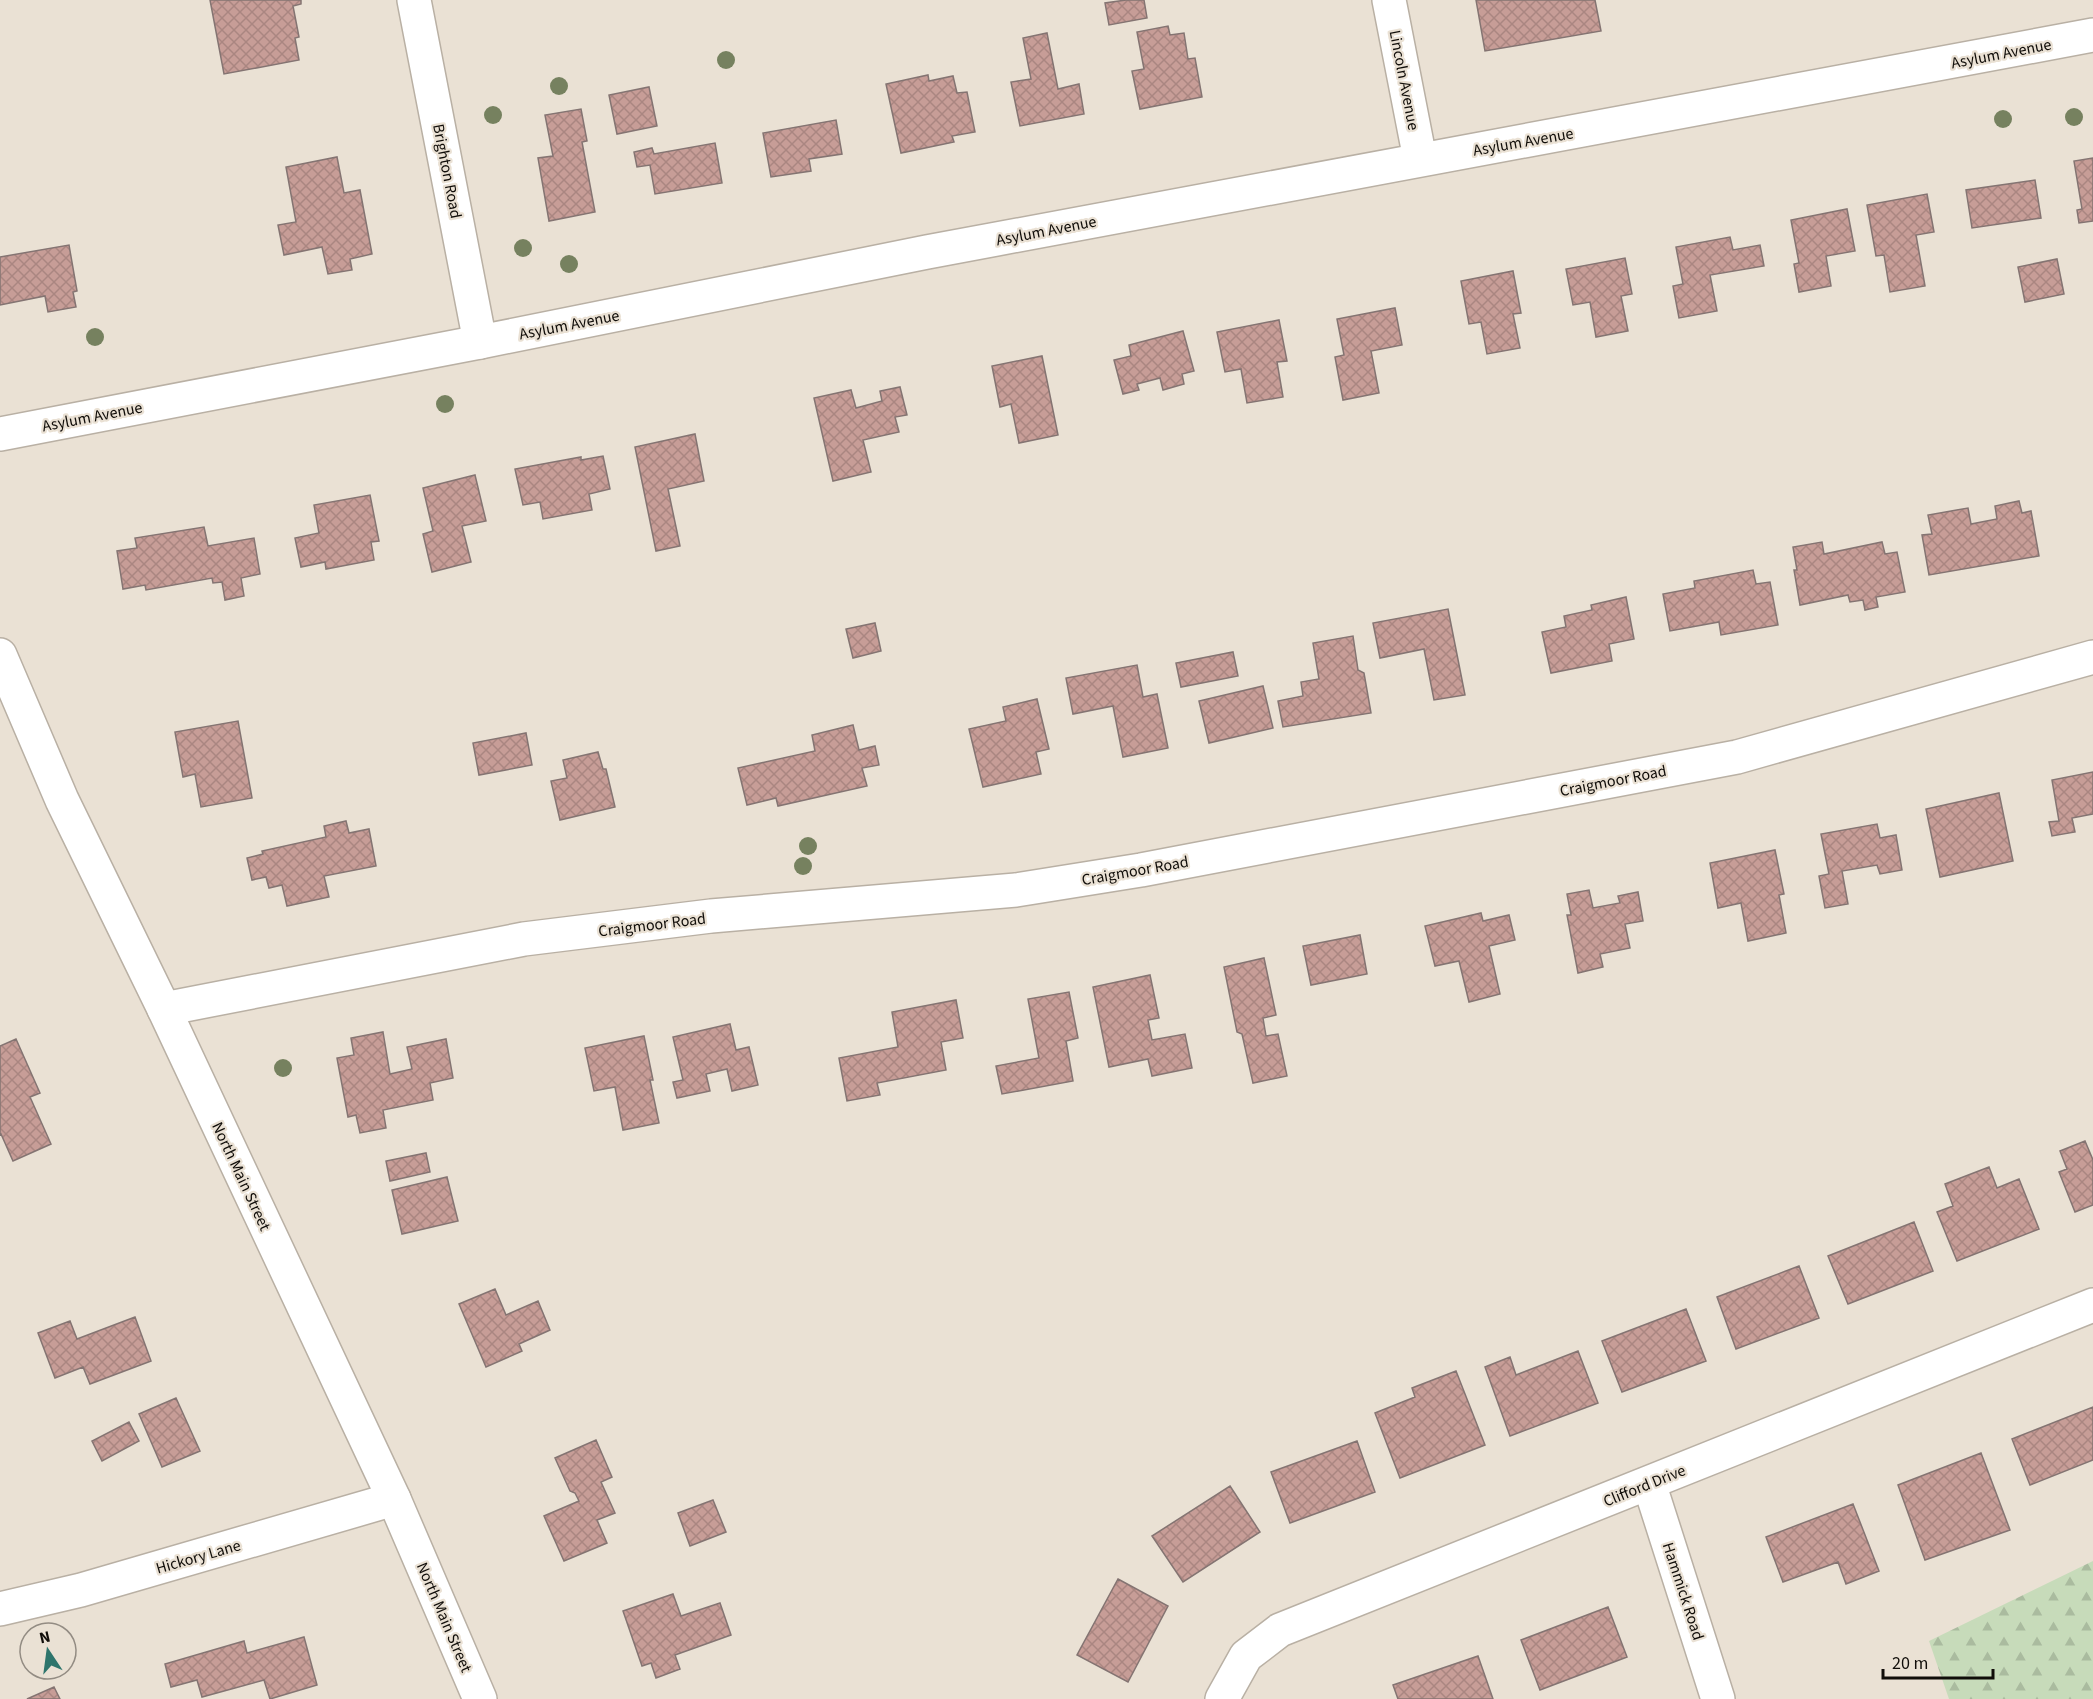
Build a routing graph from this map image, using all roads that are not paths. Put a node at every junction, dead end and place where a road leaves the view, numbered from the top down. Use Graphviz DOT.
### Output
graph roads {
  1 [pos="414,0"];
  2 [pos="1389,0"];
  3 [pos="2093,35"];
  4 [pos="1420,159"];
  5 [pos="480,342"];
  6 [pos="0,435"];
  7 [pos="0,654"];
  8 [pos="2093,657"];
  9 [pos="164,1009"];
  10 [pos="2093,1305"];
  11 [pos="1649,1483"];
  12 [pos="394,1499"];
  13 [pos="0,1609"];
  14 [pos="480,1699"];
  15 [pos="1222,1699"];
  16 [pos="1718,1699"];
  1 -- 5 [label="street, Brighton Road"];
  2 -- 4 [label="street, Lincoln Avenue"];
  3 -- 4 [label="street, Asylum Avenue"];
  4 -- 5 [label="street, Asylum Avenue"];
  5 -- 6 [label="street, Asylum Avenue"];
  7 -- 9 [label="street, North Main Street"];
  8 -- 9 [label="street, Craigmoor Road"];
  9 -- 12 [label="street, North Main Street"];
  10 -- 11 [label="street, Clifford Drive"];
  11 -- 15 [label="street, Clifford Drive"];
  11 -- 16 [label="street, Hammick Road"];
  12 -- 13 [label="street, Hickory Lane"];
  12 -- 14 [label="street, North Main Street"];
}
